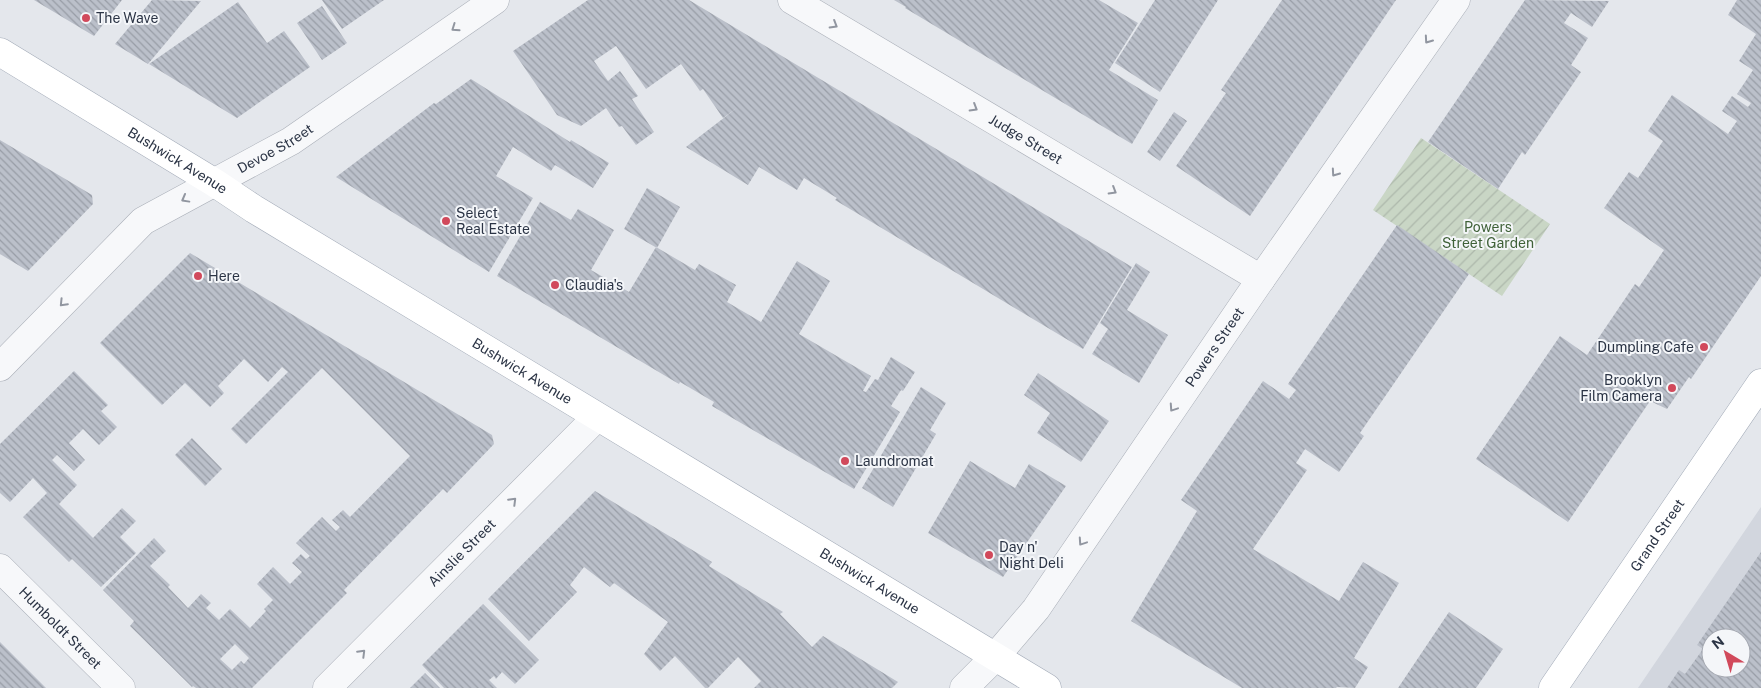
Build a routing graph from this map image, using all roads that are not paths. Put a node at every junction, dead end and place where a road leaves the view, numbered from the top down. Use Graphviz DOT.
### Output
graph roads {
  1 [pos="495,0"];
  2 [pos="792,0"];
  3 [pos="1456,0"];
  4 [pos="0,52"];
  5 [pos="214,183"];
  6 [pos="1261,279"];
  7 [pos="0,368"];
  8 [pos="1761,383"];
  9 [pos="597,417"];
  10 [pos="0,568"];
  11 [pos="996,656"];
  12 [pos="121,688"];
  13 [pos="327,688"];
  14 [pos="964,688"];
  15 [pos="1047,688"];
  16 [pos="1553,688"];
  1 -- 5 [label="street, Devoe Street, one-way"];
  2 -- 6 [label="street, Judge Street, one-way"];
  3 -- 6 [label="street, Powers Street, one-way"];
  4 -- 5 [label="main road, Bushwick Avenue"];
  5 -- 7 [label="street, Devoe Street, one-way"];
  5 -- 9 [label="main road, Bushwick Avenue"];
  6 -- 11 [label="street, Powers Street, one-way"];
  8 -- 16 [label="main road, Grand Street"];
  9 -- 11 [label="main road, Bushwick Avenue"];
  13 -- 9 [label="street, Ainslie Street, one-way"];
  10 -- 12 [label="street, Humboldt Street"];
  11 -- 14 [label="street, Powers Street"];
  11 -- 15 [label="main road, Bushwick Avenue"];
}
